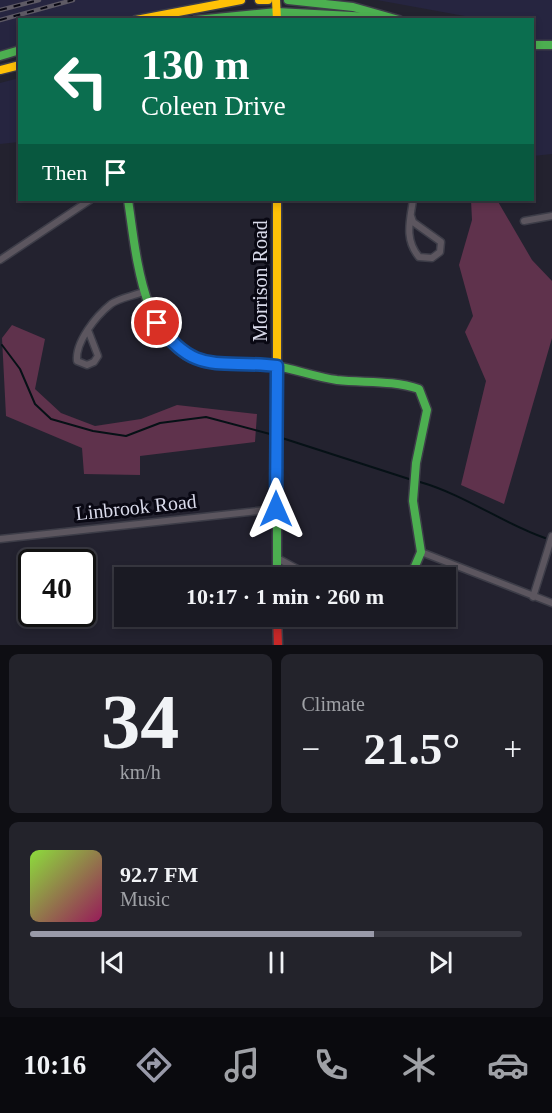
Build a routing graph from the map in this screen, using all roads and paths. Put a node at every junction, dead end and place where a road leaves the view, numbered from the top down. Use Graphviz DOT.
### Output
graph roads {
  1 [pos="241,0"];
  2 [pos="259,0"];
  3 [pos="268,0"];
  4 [pos="276,0"];
  5 [pos="288,0"];
  6 [pos="277,16"];
  7 [pos="146,18"];
  8 [pos="236,18"];
  9 [pos="389,18"];
  10 [pos="534,45"];
  11 [pos="552,45"];
  12 [pos="18,51"];
  13 [pos="0,56"];
  14 [pos="18,66"];
  15 [pos="0,70"];
  16 [pos="88,201"];
  17 [pos="128,201"];
  18 [pos="277,201"];
  19 [pos="413,201"];
  20 [pos="411,216"];
  21 [pos="552,216"];
  22 [pos="524,220"];
  23 [pos="0,260"];
  24 [pos="143,292"];
  25 [pos="88,330"];
  26 [pos="277,366"];
  27 [pos="276,509"];
  28 [pos="552,536"];
  29 [pos="0,539"];
  30 [pos="421,552"];
  31 [pos="277,558"];
  32 [pos="277,567"];
  33 [pos="292,567"];
  34 [pos="415,567"];
  35 [pos="533,597"];
  36 [pos="552,603"];
  37 [pos="278,627"];
  38 [pos="278,645"];
  1 -- 7 [label="street"];
  2 -- 3 [label="street"];
  4 -- 6 [label="street"];
  5 -- 9 [label="street"];
  6 -- 8 [label="street"];
  6 -- 9 [label="street"];
  10 -- 11 [label="street"];
  12 -- 13 [label="street"];
  14 -- 15 [label="street"];
  16 -- 23 [label="street"];
  17 -- 24 [label="street"];
  18 -- 26 [label="street, Morrison Road"];
  19 -- 20 [label="street"];
  20 -- 20 [label="street"];
  21 -- 22 [label="street"];
  24 -- 25 [label="street"];
  24 -- 26 [label="street"];
  25 -- 25 [label="street"];
  26 -- 27 [label="street, Morrison Road"];
  26 -- 30 [label="street"];
  27 -- 29 [label="street, Linbrook Road"];
  27 -- 31 [label="street, Morrison Road"];
  28 -- 35 [label="street"];
  30 -- 34 [label="street"];
  30 -- 35 [label="street"];
  31 -- 32 [label="street, Morrison Road"];
  31 -- 33 [label="street"];
  35 -- 36 [label="street"];
  37 -- 38 [label="street"];
}
